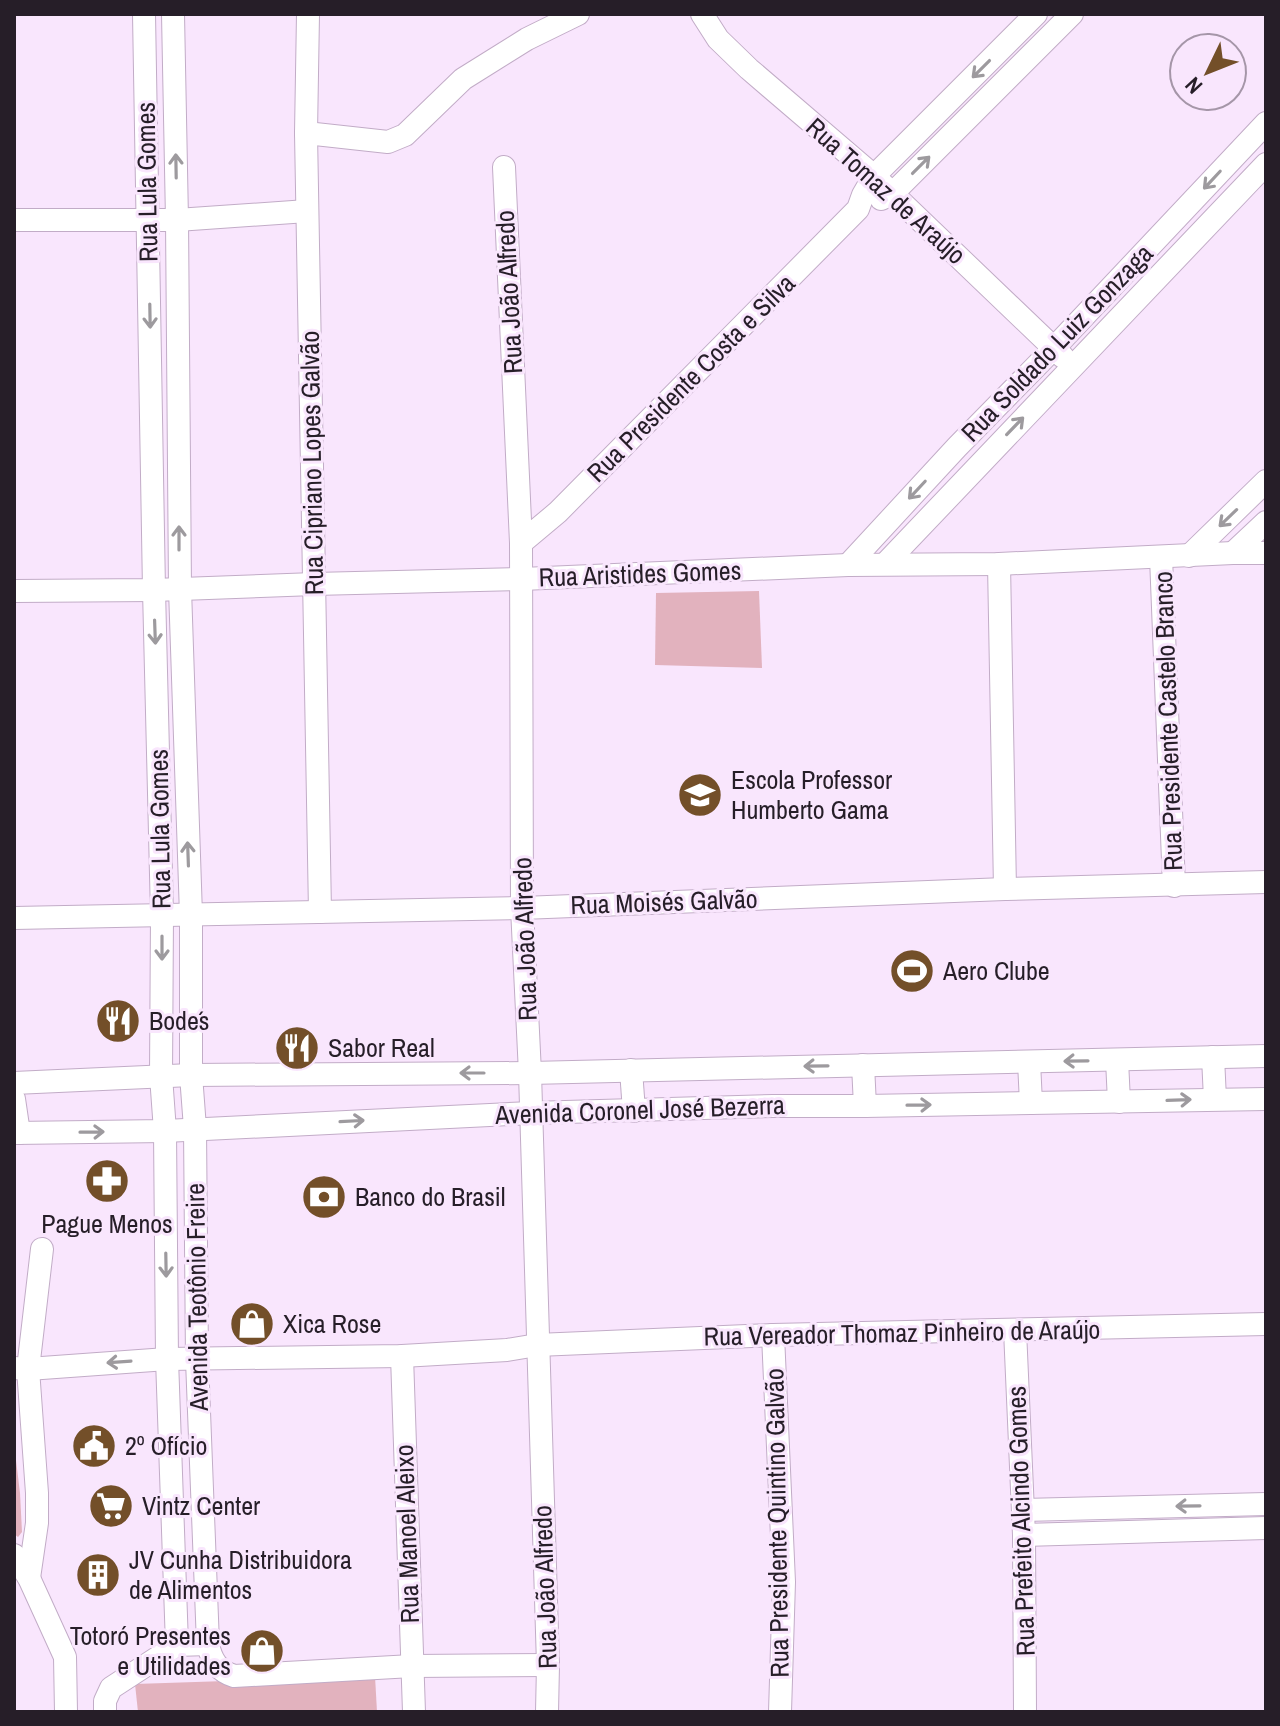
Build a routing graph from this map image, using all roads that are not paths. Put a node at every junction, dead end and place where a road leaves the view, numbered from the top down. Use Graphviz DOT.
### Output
graph roads {
  1 [pos="144,14"];
  2 [pos="173,14"];
  3 [pos="578,14"];
  4 [pos="702,14"];
  5 [pos="1036,14"];
  6 [pos="1072,14"];
  7 [pos="311,15"];
  8 [pos="1009,40"];
  9 [pos="1029,59"];
  10 [pos="174,61"];
  11 [pos="145,62"];
  12 [pos="1266,123"];
  13 [pos="306,133"];
  14 [pos="1244,147"];
  15 [pos="1265,166"];
  16 [pos="504,167"];
  17 [pos="874,176"];
  18 [pos="892,194"];
  19 [pos="858,209"];
  20 [pos="307,211"];
  21 [pos="1182,212"];
  22 [pos="14,220"];
  23 [pos="148,220"];
  24 [pos="177,220"];
  25 [pos="1204,231"];
  26 [pos="1054,348"];
  27 [pos="1072,366"];
  28 [pos="151,390"];
  29 [pos="178,390"];
  30 [pos="957,447"];
  31 [pos="978,466"];
  32 [pos="1266,481"];
  33 [pos="1266,522"];
  34 [pos="521,543"];
  35 [pos="1233,553"];
  36 [pos="1266,553"];
  37 [pos="1189,556"];
  38 [pos="1161,557"];
  39 [pos="885,564"];
  40 [pos="999,564"];
  41 [pos="848,565"];
  42 [pos="522,579"];
  43 [pos="314,584"];
  44 [pos="180,589"];
  45 [pos="154,590"];
  46 [pos="14,591"];
  47 [pos="1266,882"];
  48 [pos="1174,886"];
  49 [pos="1005,889"];
  50 [pos="522,908"];
  51 [pos="320,912"];
  52 [pos="162,915"];
  53 [pos="191,915"];
  54 [pos="14,918"];
  55 [pos="1266,1056"];
  56 [pos="1213,1057"];
  57 [pos="1117,1060"];
  58 [pos="1029,1062"];
  59 [pos="863,1065"];
  60 [pos="769,1067"];
  61 [pos="728,1068"];
  62 [pos="631,1070"];
  63 [pos="530,1073"];
  64 [pos="191,1075"];
  65 [pos="161,1076"];
  66 [pos="14,1083"];
  67 [pos="14,1099"];
  68 [pos="1215,1099"];
  69 [pos="1266,1099"];
  70 [pos="1119,1102"];
  71 [pos="1031,1103"];
  72 [pos="773,1106"];
  73 [pos="865,1106"];
  74 [pos="731,1107"];
  75 [pos="634,1111"];
  76 [pos="531,1113"];
  77 [pos="195,1128"];
  78 [pos="165,1131"];
  79 [pos="16,1133"];
  80 [pos="42,1249"];
  81 [pos="1266,1324"];
  82 [pos="1015,1330"];
  83 [pos="773,1335"];
  84 [pos="537,1345"];
  85 [pos="402,1356"];
  86 [pos="167,1359"];
  87 [pos="197,1360"];
  88 [pos="21,1368"];
  89 [pos="201,1475"];
  90 [pos="171,1476"];
  91 [pos="1266,1504"];
  92 [pos="1023,1510"];
  93 [pos="1266,1528"];
  94 [pos="1024,1535"];
  95 [pos="14,1555"];
  96 [pos="29,1578"];
  97 [pos="208,1644"];
  98 [pos="177,1645"];
  99 [pos="548,1665"];
  100 [pos="412,1666"];
  101 [pos="66,1712"];
  102 [pos="105,1712"];
  103 [pos="414,1712"];
  104 [pos="547,1712"];
  105 [pos="780,1712"];
  106 [pos="1025,1712"];
  1 -- 11 [label="street, Rua Lula Gomes"];
  2 -- 10 [label="street, Rua Lula Gomes"];
  3 -- 13 [label="street"];
  4 -- 17 [label="street, Rua Tomaz de Araújo"];
  5 -- 8 [label="street, Rua Presidente Costa e Silva"];
  6 -- 9 [label="street, Rua Presidente Costa e Silva"];
  7 -- 13 [label="street, Rua Cipriano Lopes Galvão"];
  8 -- 9 [label="street"];
  8 -- 17 [label="street, Rua Presidente Costa e Silva, one-way"];
  18 -- 9 [label="street, Rua Presidente Costa e Silva, one-way"];
  10 -- 11 [label="street"];
  24 -- 10 [label="street, Rua Lula Gomes, one-way"];
  11 -- 23 [label="street, Rua Lula Gomes"];
  12 -- 14 [label="street, Rua Soldado Luiz Gonzaga"];
  13 -- 20 [label="street, Rua Cipriano Lopes Galvão"];
  14 -- 15 [label="street"];
  14 -- 21 [label="street, Rua Soldado Luiz Gonzaga, one-way"];
  15 -- 25 [label="street, Rua Soldado Luiz Gonzaga"];
  16 -- 34 [label="street, Rua João Alfredo"];
  17 -- 18 [label="street, Rua Tomaz de Araújo"];
  17 -- 19 [label="street, Rua Presidente Costa e Silva"];
  18 -- 19 [label="street, Rua Presidente Costa e Silva"];
  18 -- 26 [label="street, Rua Tomaz de Araújo"];
  19 -- 34 [label="street, Rua Presidente Costa e Silva"];
  20 -- 24 [label="street"];
  20 -- 43 [label="street, Rua Cipriano Lopes Galvão"];
  21 -- 25 [label="street"];
  21 -- 26 [label="street, Rua Soldado Luiz Gonzaga"];
  22 -- 23 [label="street"];
  23 -- 24 [label="street"];
  23 -- 28 [label="street, Rua Lula Gomes, one-way"];
  24 -- 29 [label="street, Rua Lula Gomes"];
  25 -- 27 [label="street, Rua Soldado Luiz Gonzaga"];
  26 -- 27 [label="street, Rua Tomaz de Araújo"];
  26 -- 30 [label="street, Rua Soldado Luiz Gonzaga"];
  31 -- 27 [label="street, Rua Soldado Luiz Gonzaga, one-way"];
  28 -- 29 [label="street"];
  28 -- 45 [label="street, Rua Lula Gomes"];
  44 -- 29 [label="street, Rua Lula Gomes, one-way"];
  30 -- 31 [label="street"];
  30 -- 41 [label="street, Rua Soldado Luiz Gonzaga, one-way"];
  31 -- 39 [label="street, Rua Soldado Luiz Gonzaga"];
  32 -- 37 [label="street, one-way"];
  33 -- 35 [label="street"];
  34 -- 42 [label="street, Rua João Alfredo"];
  35 -- 36 [label="street, Rua Aristides Gomes"];
  35 -- 37 [label="street, Rua Aristides Gomes"];
  37 -- 38 [label="street, Rua Aristides Gomes"];
  38 -- 40 [label="street, Rua Aristides Gomes"];
  38 -- 48 [label="street, Rua Presidente Castelo Branco"];
  39 -- 40 [label="street, Rua Aristides Gomes"];
  39 -- 41 [label="street, Rua Aristides Gomes"];
  40 -- 49 [label="street"];
  41 -- 42 [label="street, Rua Aristides Gomes"];
  42 -- 43 [label="street, Rua Aristides Gomes"];
  42 -- 50 [label="street, Rua João Alfredo"];
  43 -- 44 [label="street, Rua Aristides Gomes"];
  43 -- 51 [label="street, Rua Cipriano Lopes Galvão"];
  44 -- 45 [label="street, Rua Aristides Gomes"];
  53 -- 44 [label="street, Rua Lula Gomes, one-way"];
  45 -- 46 [label="street, Rua Aristides Gomes"];
  45 -- 52 [label="street, Rua Lula Gomes, one-way"];
  47 -- 48 [label="street, Rua Moisés Galvão"];
  48 -- 49 [label="street, Rua Moisés Galvão"];
  49 -- 50 [label="street, Rua Moisés Galvão"];
  50 -- 51 [label="street, Rua Moisés Galvão"];
  50 -- 63 [label="street, Rua João Alfredo"];
  51 -- 53 [label="street, Rua Moisés Galvão"];
  52 -- 53 [label="street, Rua Moisés Galvão"];
  52 -- 54 [label="street, Rua Moisés Galvão"];
  52 -- 65 [label="street, Rua Lula Gomes, one-way"];
  53 -- 64 [label="street, Rua Lula Gomes"];
  55 -- 56 [label="street, Avenida Coronel José Bezerra"];
  56 -- 57 [label="street, Avenida Coronel José Bezerra"];
  56 -- 68 [label="street"];
  57 -- 58 [label="street, Avenida Coronel José Bezerra, one-way"];
  57 -- 70 [label="street"];
  58 -- 59 [label="street, Avenida Coronel José Bezerra"];
  58 -- 71 [label="street"];
  59 -- 60 [label="street, Avenida Coronel José Bezerra, one-way"];
  59 -- 73 [label="street"];
  60 -- 61 [label="street, Avenida Coronel José Bezerra"];
  60 -- 72 [label="street"];
  61 -- 62 [label="street, Avenida Coronel José Bezerra"];
  61 -- 74 [label="street"];
  62 -- 63 [label="street, Avenida Coronel José Bezerra"];
  62 -- 75 [label="street"];
  63 -- 64 [label="street, Avenida Coronel José Bezerra, one-way"];
  63 -- 76 [label="street, Rua João Alfredo"];
  64 -- 65 [label="street, Avenida Coronel José Bezerra"];
  64 -- 77 [label="street, Rua Lula Gomes"];
  65 -- 66 [label="street, Avenida Coronel José Bezerra"];
  65 -- 78 [label="street, Rua Lula Gomes"];
  67 -- 79 [label="street"];
  68 -- 69 [label="street, Avenida Coronel José Bezerra"];
  70 -- 68 [label="street, Avenida Coronel José Bezerra, one-way"];
  70 -- 71 [label="street, Avenida Coronel José Bezerra"];
  73 -- 71 [label="street, Avenida Coronel José Bezerra, one-way"];
  72 -- 73 [label="street, Avenida Coronel José Bezerra"];
  72 -- 74 [label="street, Avenida Coronel José Bezerra"];
  74 -- 75 [label="street, Avenida Coronel José Bezerra"];
  75 -- 76 [label="street, Avenida Coronel José Bezerra"];
  77 -- 76 [label="street, Avenida Coronel José Bezerra, one-way"];
  76 -- 84 [label="street, Rua João Alfredo"];
  77 -- 78 [label="street, Avenida Coronel José Bezerra"];
  77 -- 87 [label="street, Avenida Teotônio Freire"];
  79 -- 78 [label="street, Avenida Coronel José Bezerra, one-way"];
  78 -- 86 [label="street, Rua Lula Gomes, one-way"];
  80 -- 88 [label="street"];
  81 -- 82 [label="street, Rua Vereador Thomaz Pinheiro de Araújo"];
  82 -- 83 [label="street, Rua Vereador Thomaz Pinheiro de Araújo"];
  82 -- 92 [label="street, Rua Prefeito Alcindo Gomes"];
  83 -- 84 [label="street, Rua Vereador Thomaz Pinheiro de Araújo"];
  83 -- 105 [label="street, Rua Presidente Quintino Galvão"];
  84 -- 85 [label="street, Rua Vereador Thomaz Pinheiro de Araújo"];
  84 -- 99 [label="street, Rua João Alfredo"];
  85 -- 87 [label="street, Rua Vereador Thomaz Pinheiro de Araújo"];
  85 -- 100 [label="street, Rua Manoel Aleixo"];
  86 -- 87 [label="street, Rua Vereador Thomaz Pinheiro de Araújo"];
  86 -- 88 [label="street, Rua Vereador Thomaz Pinheiro de Araújo, one-way"];
  86 -- 90 [label="street, Rua Lula Gomes"];
  87 -- 89 [label="street, Avenida Teotônio Freire"];
  88 -- 96 [label="street"];
  89 -- 90 [label="street"];
  89 -- 97 [label="street, Avenida Teotônio Freire"];
  90 -- 98 [label="street, Rua Lula Gomes"];
  91 -- 92 [label="street, one-way"];
  92 -- 94 [label="street, Rua Prefeito Alcindo Gomes"];
  93 -- 94 [label="street"];
  94 -- 106 [label="street, Rua Prefeito Alcindo Gomes"];
  95 -- 96 [label="street"];
  96 -- 101 [label="street"];
  97 -- 98 [label="street"];
  97 -- 100 [label="street"];
  98 -- 102 [label="street"];
  99 -- 100 [label="street"];
  99 -- 104 [label="street, Rua João Alfredo"];
  100 -- 103 [label="street, Rua Manoel Aleixo"];
}
